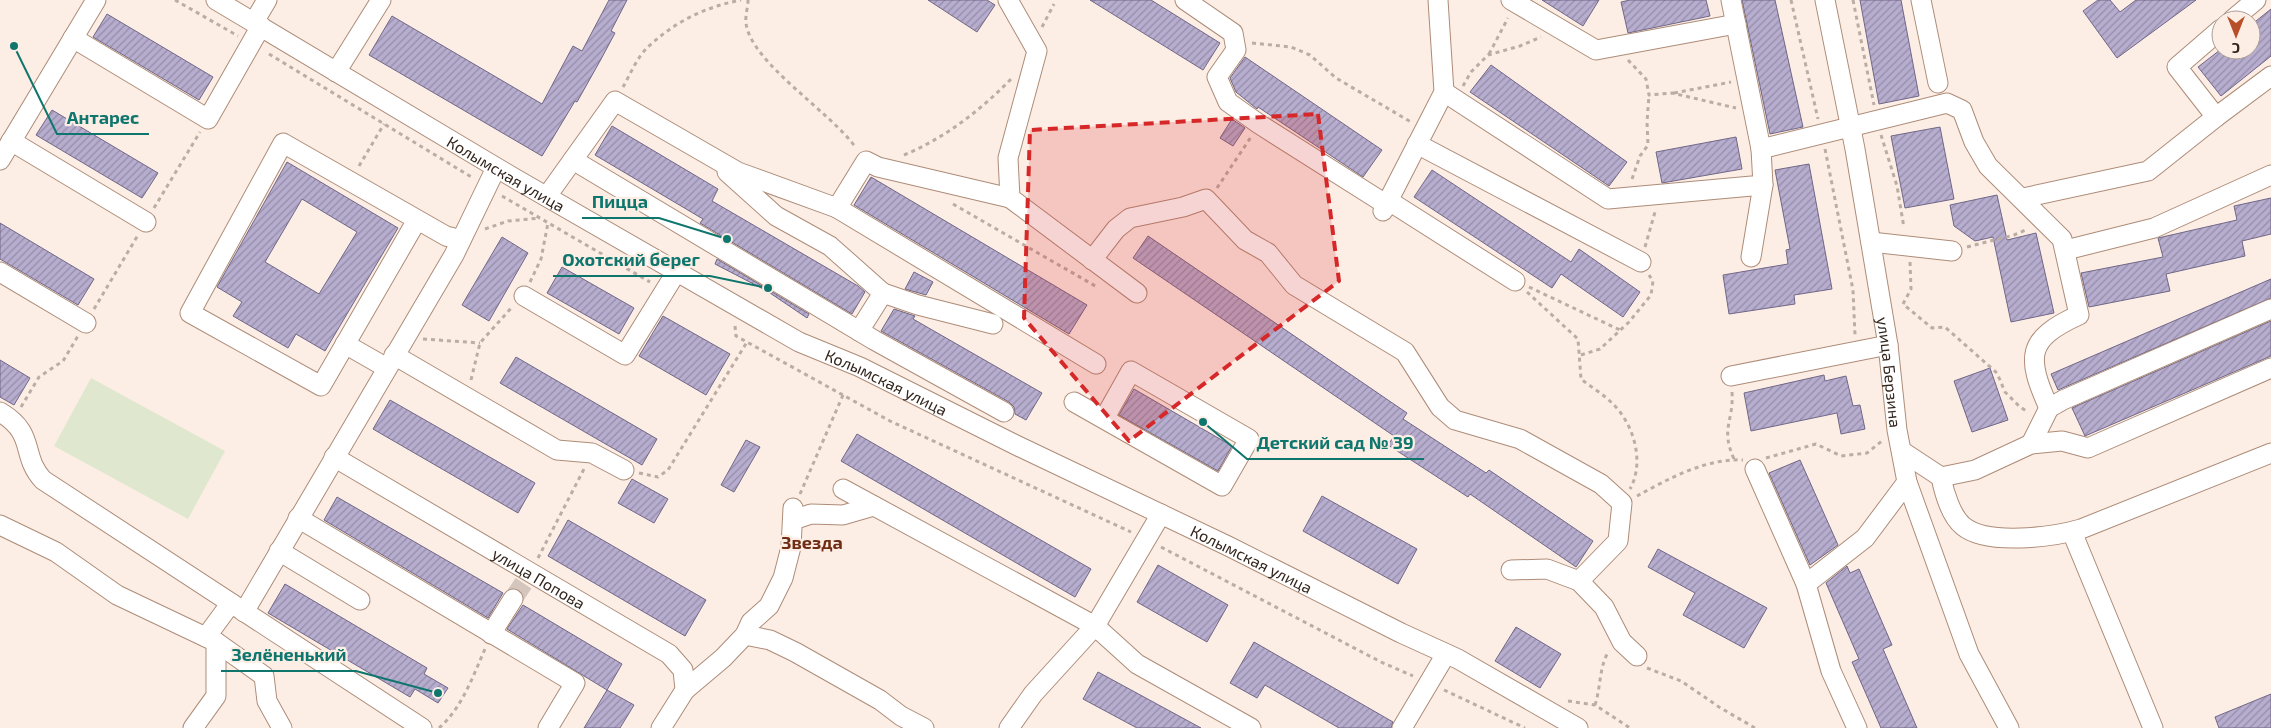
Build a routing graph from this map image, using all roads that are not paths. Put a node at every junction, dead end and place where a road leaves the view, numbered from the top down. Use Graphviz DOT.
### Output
graph roads {
  1 [pos="96,0"];
  2 [pos="216,0"];
  3 [pos="267,0"];
  4 [pos="381,0"];
  5 [pos="1008,0"];
  6 [pos="1185,0"];
  7 [pos="1438,0"];
  8 [pos="1731,0"];
  9 [pos="1824,0"];
  10 [pos="1921,0"];
  11 [pos="2256,0"];
  12 [pos="1513,2"];
  13 [pos="2244,10"];
  14 [pos="258,24"];
  15 [pos="1736,24"];
  16 [pos="2211,37"];
  17 [pos="73,38"];
  18 [pos="336,72"];
  19 [pos="2271,76"];
  20 [pos="1938,83"];
  21 [pos="1449,96"];
  22 [pos="2216,117"];
  23 [pos="1851,127"];
  24 [pos="1421,137"];
  25 [pos="11,141"];
  26 [pos="1761,150"];
  27 [pos="706,154"];
  28 [pos="0,160"];
  29 [pos="573,160"];
  30 [pos="496,168"];
  31 [pos="2271,175"];
  32 [pos="1763,186"];
  33 [pos="546,196"];
  34 [pos="1010,198"];
  35 [pos="2023,198"];
  36 [pos="1386,206"];
  37 [pos="837,208"];
  38 [pos="417,220"];
  39 [pos="146,222"];
  40 [pos="461,240"];
  41 [pos="1871,242"];
  42 [pos="2066,250"];
  43 [pos="1952,251"];
  44 [pos="1751,257"];
  45 [pos="1092,260"];
  46 [pos="1641,262"];
  47 [pos="677,271"];
  48 [pos="0,272"];
  49 [pos="1515,281"];
  50 [pos="883,294"];
  51 [pos="1136,294"];
  52 [pos="524,296"];
  53 [pos="2271,308"];
  54 [pos="86,323"];
  55 [pos="993,324"];
  56 [pos="859,331"];
  57 [pos="345,344"];
  58 [pos="1888,344"];
  59 [pos="391,362"];
  60 [pos="1096,364"];
  61 [pos="2271,368"];
  62 [pos="1731,376"];
  63 [pos="1074,402"];
  64 [pos="1004,412"];
  65 [pos="2047,415"];
  66 [pos="6,416"];
  67 [pos="1104,419"];
  68 [pos="2032,444"];
  69 [pos="1903,452"];
  70 [pos="2271,453"];
  71 [pos="334,457"];
  72 [pos="1756,463"];
  73 [pos="624,470"];
  74 [pos="1941,477"];
  75 [pos="1907,482"];
  76 [pos="843,489"];
  77 [pos="874,506"];
  78 [pos="1161,514"];
  79 [pos="298,518"];
  80 [pos="0,525"];
  81 [pos="2072,532"];
  82 [pos="279,551"];
  83 [pos="1511,570"];
  84 [pos="1579,581"];
  85 [pos="1806,584"];
  86 [pos="513,599"];
  87 [pos="360,600"];
  88 [pos="237,607"];
  89 [pos="1096,626"];
  90 [pos="492,634"];
  91 [pos="745,635"];
  92 [pos="211,639"];
  93 [pos="1446,654"];
  94 [pos="1637,656"];
  95 [pos="685,690"];
  96 [pos="193,728"];
  97 [pos="282,728"];
  98 [pos="422,728"];
  99 [pos="548,728"];
  100 [pos="661,728"];
  101 [pos="924,728"];
  102 [pos="1009,728"];
  103 [pos="1251,728"];
  104 [pos="1402,728"];
  105 [pos="1578,728"];
  106 [pos="1856,728"];
  107 [pos="2009,728"];
  108 [pos="2152,728"];
  1 -- 17 [label="street"];
  2 -- 14 [label="street, Колымская улица"];
  3 -- 14 [label="street"];
  4 -- 18 [label="street"];
  5 -- 34 [label="street"];
  6 -- 36 [label="street"];
  7 -- 21 [label="street"];
  8 -- 15 [label="street"];
  9 -- 23 [label="street, улица Берзина"];
  10 -- 20 [label="street"];
  11 -- 13 [label="street"];
  12 -- 15 [label="street"];
  14 -- 17 [label="street"];
  14 -- 18 [label="street, Колымская улица"];
  15 -- 26 [label="street"];
  16 -- 22 [label="street"];
  17 -- 25 [label="street"];
  18 -- 30 [label="street, Колымская улица"];
  19 -- 22 [label="street"];
  21 -- 24 [label="street"];
  21 -- 32 [label="street"];
  22 -- 35 [label="street"];
  23 -- 26 [label="street"];
  23 -- 35 [label="street"];
  23 -- 41 [label="street, улица Берзина"];
  24 -- 36 [label="street"];
  24 -- 46 [label="street"];
  25 -- 28 [label="street"];
  25 -- 39 [label="street"];
  26 -- 32 [label="street"];
  27 -- 29 [label="street"];
  27 -- 37 [label="street"];
  27 -- 50 [label="street"];
  29 -- 33 [label="street"];
  29 -- 56 [label="street"];
  30 -- 33 [label="street, Колымская улица"];
  30 -- 40 [label="street"];
  31 -- 42 [label="street"];
  32 -- 44 [label="street"];
  33 -- 47 [label="street, Колымская улица"];
  34 -- 37 [label="street"];
  34 -- 45 [label="street"];
  35 -- 42 [label="street"];
  36 -- 49 [label="street"];
  37 -- 60 [label="street"];
  38 -- 40 [label="street"];
  38 -- 57 [label="street"];
  38 -- 57 [label="street"];
  40 -- 59 [label="street"];
  41 -- 43 [label="street"];
  41 -- 58 [label="street, улица Берзина"];
  42 -- 65 [label="street"];
  45 -- 51 [label="street"];
  45 -- 84 [label="street"];
  47 -- 52 [label="street"];
  47 -- 78 [label="street, Колымская улица"];
  48 -- 54 [label="street"];
  50 -- 55 [label="street"];
  50 -- 56 [label="street"];
  53 -- 65 [label="street"];
  56 -- 64 [label="street"];
  57 -- 59 [label="street"];
  58 -- 62 [label="street"];
  58 -- 69 [label="street, улица Берзина"];
  59 -- 71 [label="street"];
  59 -- 73 [label="street"];
  61 -- 68 [label="street"];
  63 -- 67 [label="street"];
  65 -- 68 [label="street"];
  66 -- 88 [label="street"];
  67 -- 67 [label="street"];
  68 -- 74 [label="street"];
  69 -- 74 [label="street"];
  69 -- 75 [label="street, улица Берзина"];
  70 -- 81 [label="street"];
  71 -- 79 [label="street"];
  71 -- 95 [label="street, улица Попова"];
  72 -- 85 [label="street"];
  74 -- 81 [label="street"];
  75 -- 85 [label="street"];
  75 -- 107 [label="street, улица Берзина"];
  76 -- 77 [label="street"];
  77 -- 89 [label="street"];
  77 -- 91 [label="street"];
  78 -- 89 [label="street"];
  78 -- 93 [label="street, Колымская улица"];
  79 -- 82 [label="street"];
  79 -- 90 [label="street"];
  80 -- 92 [label="street"];
  81 -- 108 [label="street"];
  82 -- 87 [label="street"];
  82 -- 88 [label="street"];
  83 -- 84 [label="street"];
  84 -- 94 [label="street"];
  85 -- 106 [label="street"];
  86 -- 90 [label="street"];
  88 -- 92 [label="street"];
  88 -- 98 [label="street"];
  89 -- 102 [label="street"];
  89 -- 103 [label="street"];
  90 -- 99 [label="street"];
  91 -- 95 [label="street"];
  91 -- 101 [label="street"];
  92 -- 96 [label="street"];
  92 -- 97 [label="street"];
  93 -- 104 [label="street"];
  93 -- 105 [label="street, Колымская улица"];
  95 -- 100 [label="street"];
}
